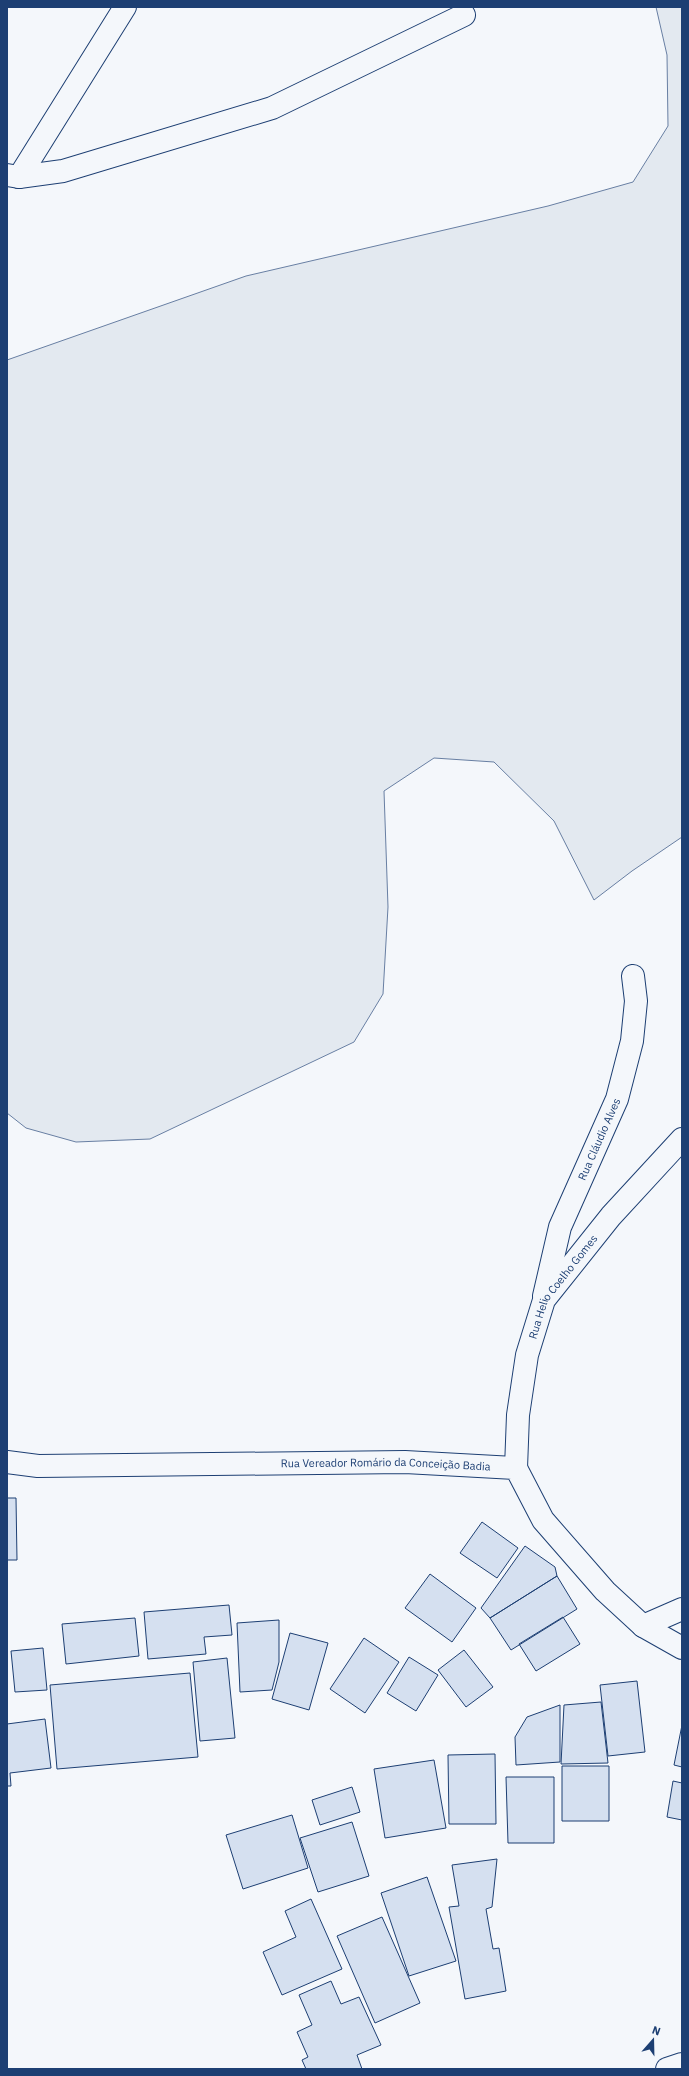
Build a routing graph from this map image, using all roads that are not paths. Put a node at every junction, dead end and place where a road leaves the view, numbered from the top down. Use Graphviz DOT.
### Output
graph roads {
  1 [pos="125,7"];
  2 [pos="464,15"];
  3 [pos="13,176"];
  4 [pos="633,976"];
  5 [pos="682,1139"];
  6 [pos="544,1300"];
  7 [pos="7,1462"];
  8 [pos="516,1468"];
  9 [pos="682,1609"];
  10 [pos="643,1626"];
  11 [pos="682,1648"];
  12 [pos="682,2064"];
  13 [pos="667,2069"];
  1 -- 3 [label="street"];
  2 -- 3 [label="street"];
  4 -- 6 [label="street, Rua Cláudio Alves"];
  5 -- 6 [label="street, Rua Helio Coelho Gomes"];
  6 -- 8 [label="street, Rua Helio Coelho Gomes"];
  7 -- 8 [label="street, Rua Vereador Romário da Conceição Badia"];
  8 -- 10 [label="street"];
  9 -- 10 [label="street"];
  10 -- 11 [label="street"];
  12 -- 13 [label="street"];
}
